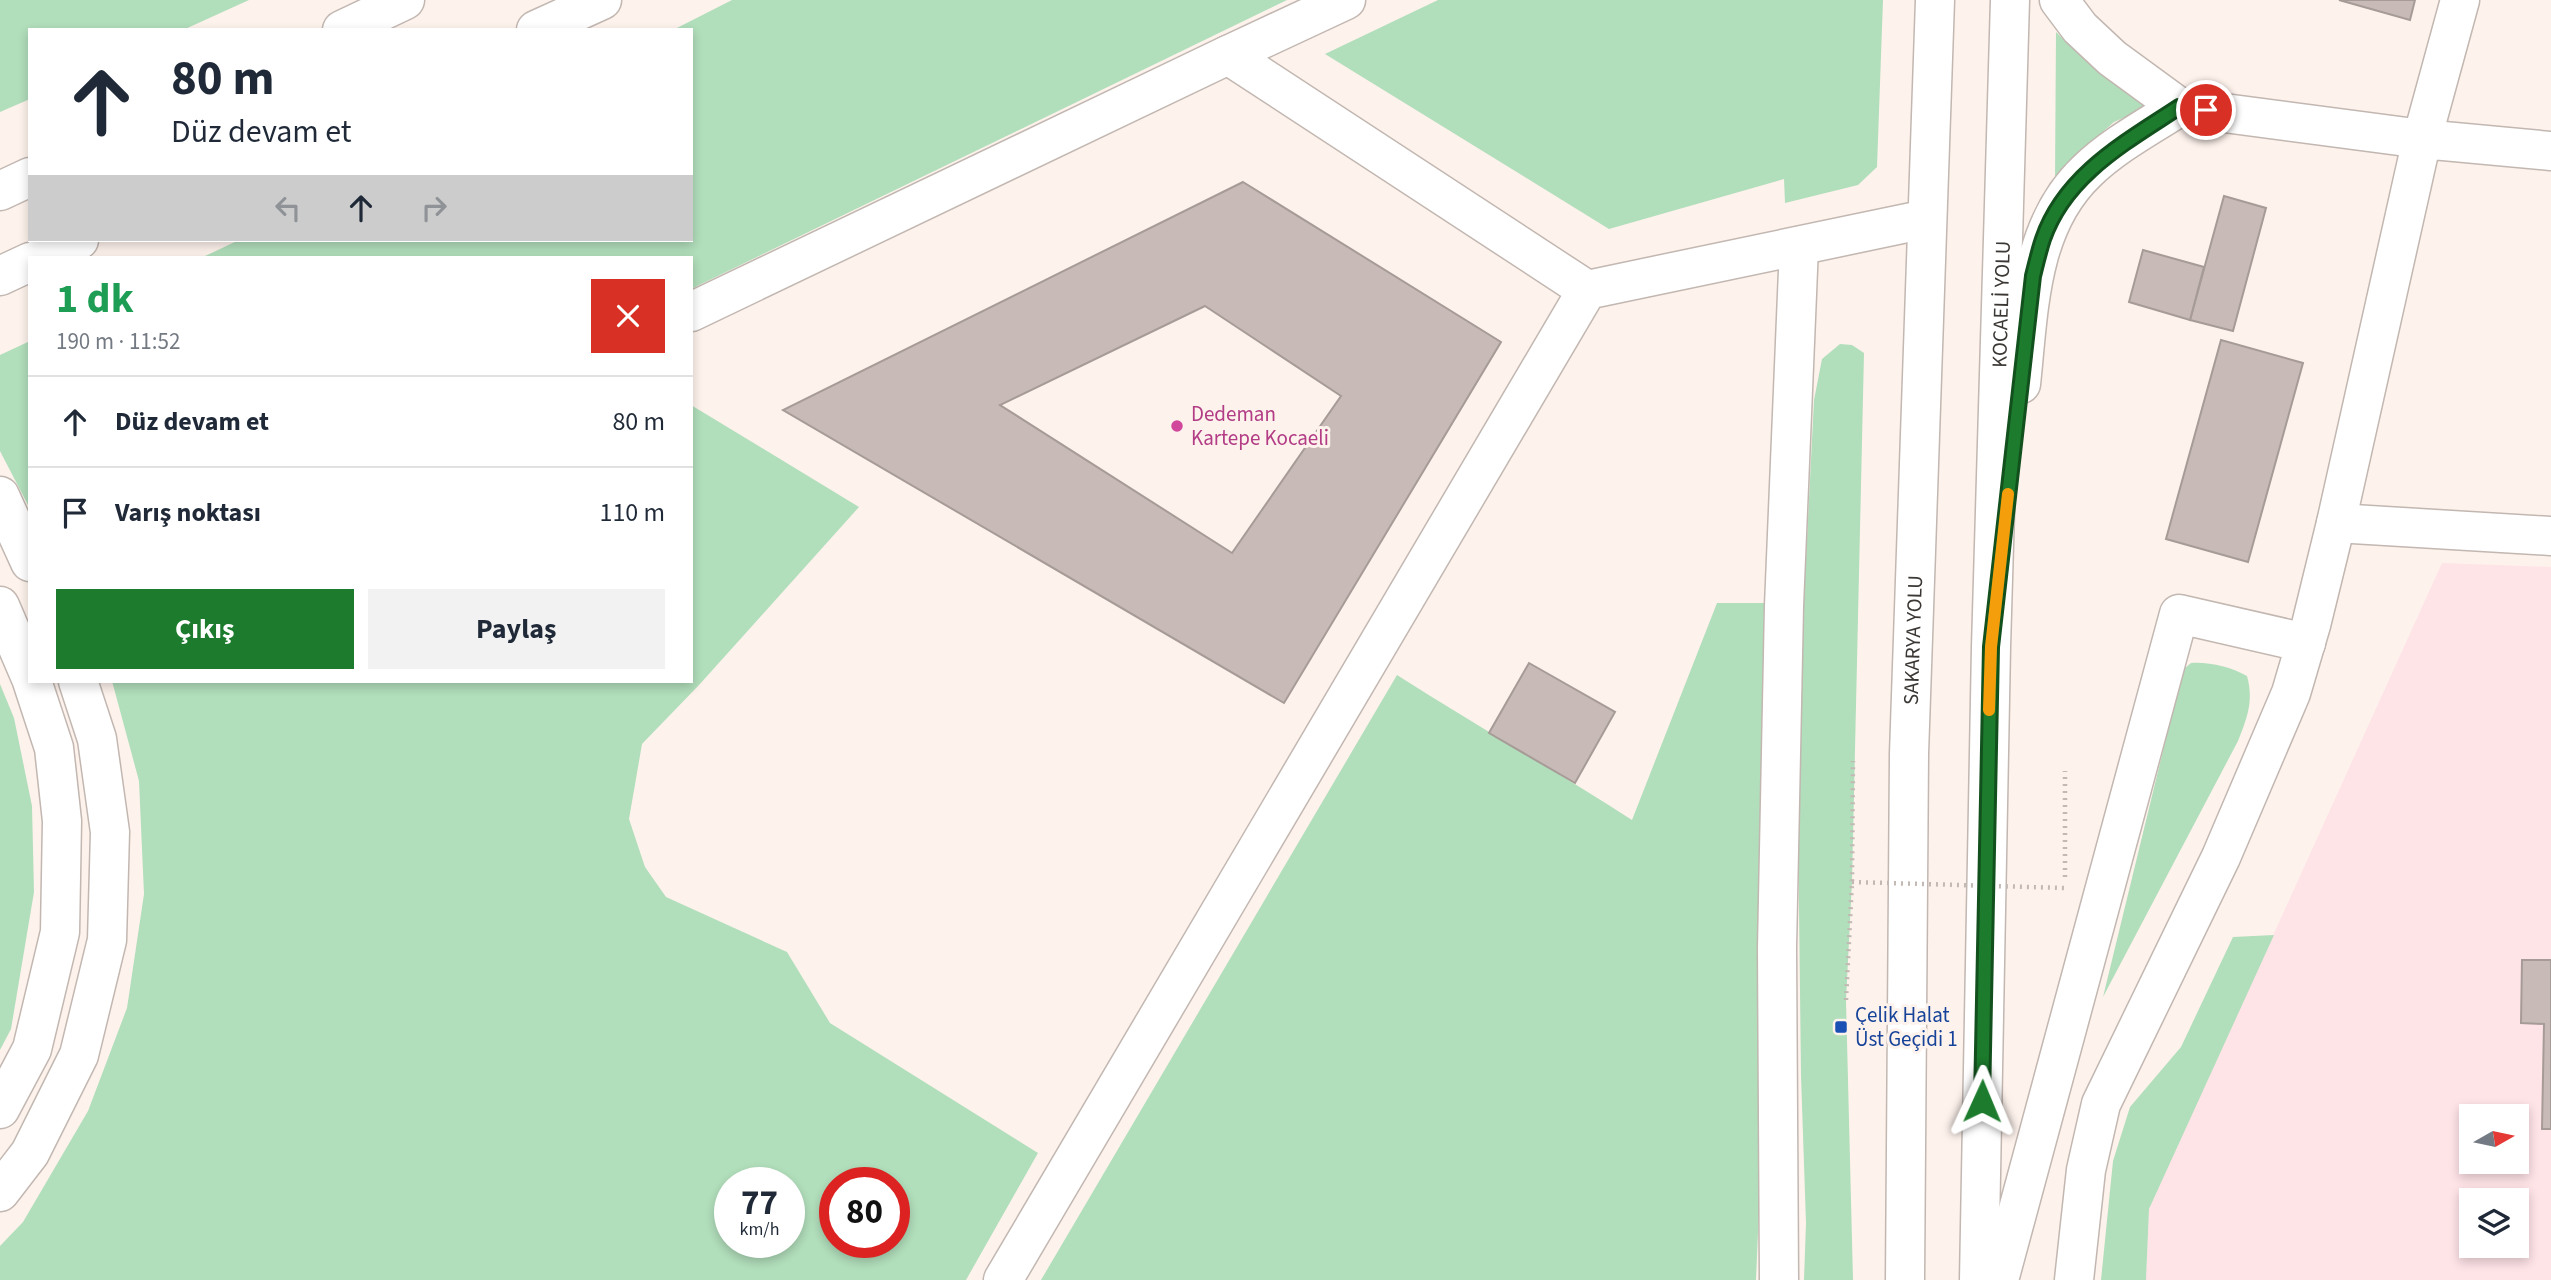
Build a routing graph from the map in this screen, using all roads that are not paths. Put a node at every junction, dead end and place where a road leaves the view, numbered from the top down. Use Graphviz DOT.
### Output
graph roads {
  1 [pos="405,0"];
  2 [pos="602,0"];
  3 [pos="1346,0"];
  4 [pos="1935,0"];
  5 [pos="2010,0"];
  6 [pos="2059,0"];
  7 [pos="2460,0"];
  8 [pos="346,28"];
  9 [pos="540,28"];
  10 [pos="1228,55"];
  11 [pos="2179,107"];
  12 [pos="2422,139"];
  13 [pos="2551,151"];
  14 [pos="28,178"];
  15 [pos="0,191"];
  16 [pos="1926,219"];
  17 [pos="75,242"];
  18 [pos="1798,246"];
  19 [pos="43,256"];
  20 [pos="28,263"];
  21 [pos="0,276"];
  22 [pos="1587,290"];
  23 [pos="693,311"];
  24 [pos="0,496"];
  25 [pos="2336,523"];
  26 [pos="2551,536"];
  27 [pos="28,558"];
  28 [pos="0,606"];
  29 [pos="2306,643"];
  30 [pos="1991,647"];
  31 [pos="28,671"];
  32 [pos="33,683"];
  33 [pos="79,683"];
  34 [pos="0,1109"];
  35 [pos="0,1192"];
  36 [pos="1904,1268"];
  37 [pos="1003,1280"];
  38 [pos="1779,1280"];
  39 [pos="1979,1280"];
  40 [pos="1999,1280"];
  41 [pos="2074,1280"];
  1 -- 8 [label="main road"];
  2 -- 9 [label="main road"];
  3 -- 10 [label="main road"];
  4 -- 16 [label="main road, SAKARYA YOLU"];
  5 -- 30 [label="main road, KOCAELİ YOLU"];
  6 -- 11 [label="main road"];
  7 -- 12 [label="main road"];
  10 -- 22 [label="main road"];
  10 -- 23 [label="main road"];
  11 -- 12 [label="main road"];
  11 -- 30 [label="main road"];
  12 -- 13 [label="main road"];
  12 -- 25 [label="main road"];
  14 -- 15 [label="main road"];
  16 -- 18 [label="main road"];
  16 -- 36 [label="main road, SAKARYA YOLU"];
  17 -- 19 [label="main road"];
  18 -- 22 [label="main road"];
  18 -- 38 [label="main road"];
  20 -- 21 [label="main road"];
  22 -- 37 [label="main road"];
  24 -- 27 [label="main road"];
  25 -- 26 [label="main road"];
  25 -- 29 [label="main road"];
  28 -- 31 [label="main road"];
  29 -- 40 [label="main road"];
  29 -- 41 [label="main road"];
  30 -- 39 [label="main road, KOCAELİ YOLU"];
  32 -- 34 [label="main road"];
  33 -- 35 [label="main road"];
}
